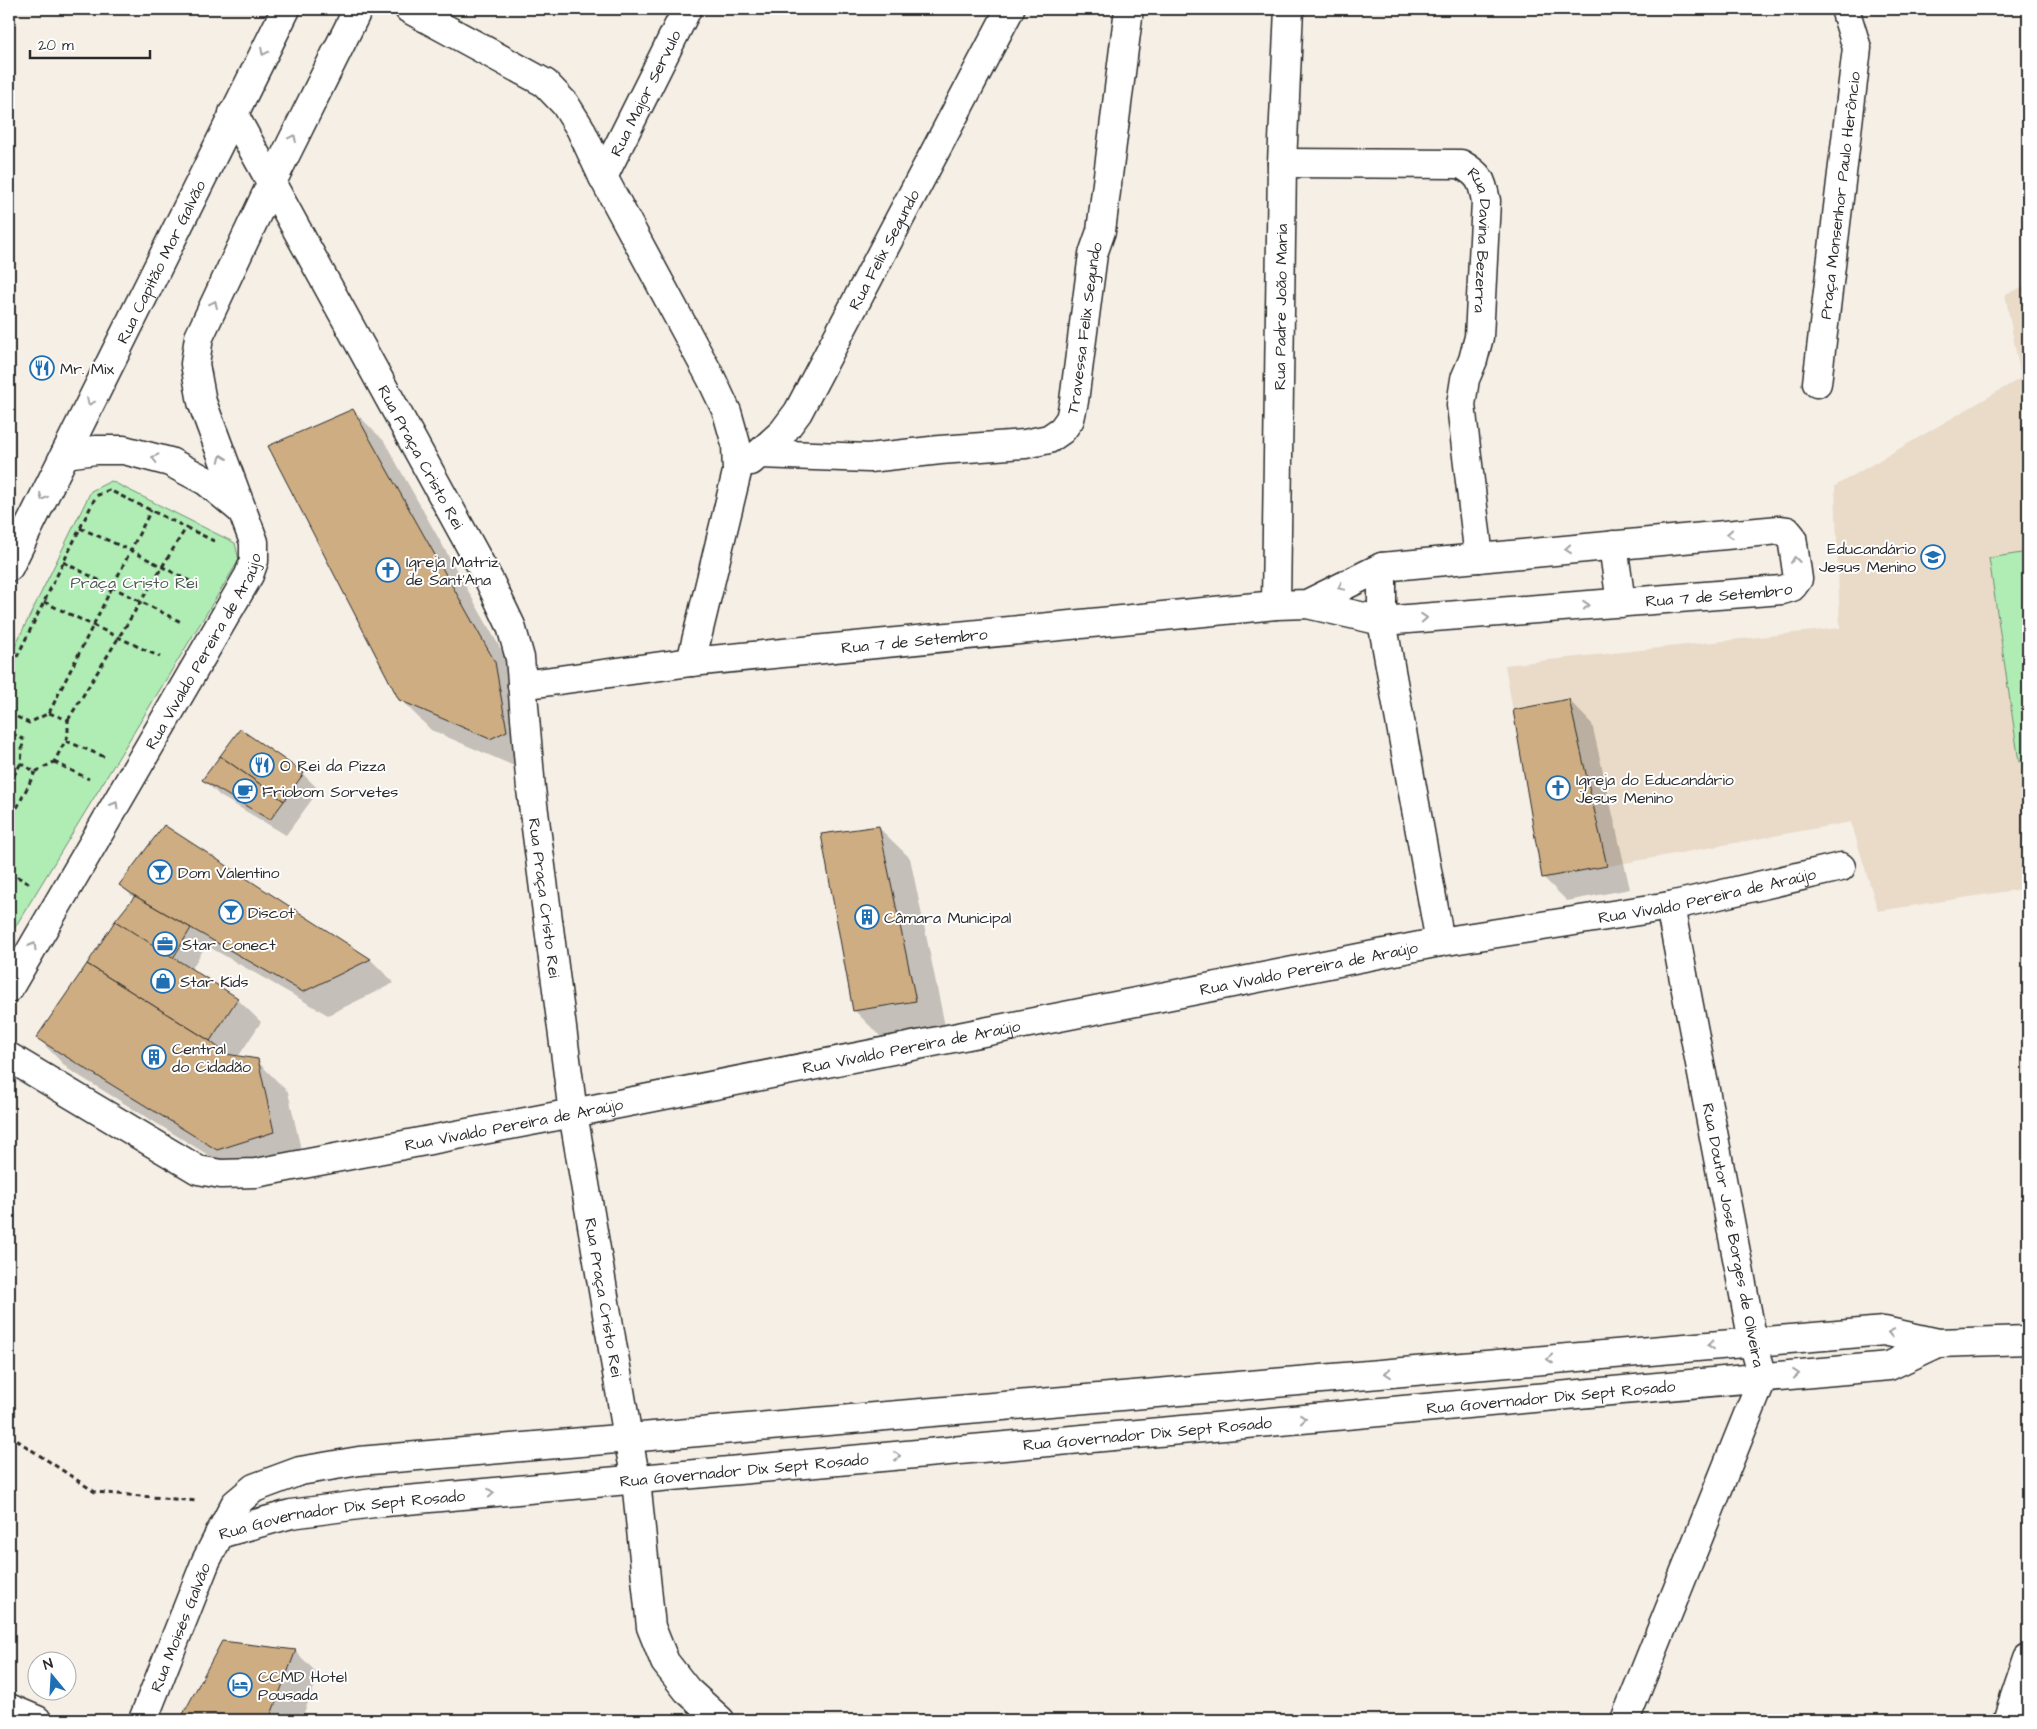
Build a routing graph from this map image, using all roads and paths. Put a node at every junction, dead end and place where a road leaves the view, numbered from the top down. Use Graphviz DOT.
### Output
graph roads {
  1 [pos="286,9"];
  2 [pos="358,9"];
  3 [pos="409,9"];
  4 [pos="687,9"];
  5 [pos="1010,9"];
  6 [pos="1129,9"];
  7 [pos="1289,9"];
  8 [pos="1845,9"];
  9 [pos="234,114"];
  10 [pos="1282,163"];
  11 [pos="603,178"];
  12 [pos="272,182"];
  13 [pos="1817,383"];
  14 [pos="65,454"];
  15 [pos="760,454"];
  16 [pos="737,472"];
  17 [pos="151,510"];
  18 [pos="241,510"];
  19 [pos="80,528"];
  20 [pos="186,528"];
  21 [pos="219,544"];
  22 [pos="1613,545"];
  23 [pos="130,550"];
  24 [pos="1479,558"];
  25 [pos="63,562"];
  26 [pos="162,566"];
  27 [pos="9,567"];
  28 [pos="1382,567"];
  29 [pos="112,587"];
  30 [pos="208,591"];
  31 [pos="141,601"];
  32 [pos="44,602"];
  33 [pos="1621,602"];
  34 [pos="1307,604"];
  35 [pos="1276,605"];
  36 [pos="1382,621"];
  37 [pos="93,625"];
  38 [pos="188,625"];
  39 [pos="119,636"];
  40 [pos="166,660"];
  41 [pos="691,662"];
  42 [pos="9,673"];
  43 [pos="522,685"];
  44 [pos="9,713"];
  45 [pos="49,713"];
  46 [pos="68,720"];
  47 [pos="9,732"];
  48 [pos="66,741"];
  49 [pos="54,762"];
  50 [pos="21,763"];
  51 [pos="102,765"];
  52 [pos="35,772"];
  53 [pos="92,781"];
  54 [pos="9,784"];
  55 [pos="9,824"];
  56 [pos="1841,867"];
  57 [pos="9,872"];
  58 [pos="35,876"];
  59 [pos="30,884"];
  60 [pos="26,891"];
  61 [pos="1670,906"];
  62 [pos="1440,942"];
  63 [pos="9,988"];
  64 [pos="9,1057"];
  65 [pos="574,1113"];
  66 [pos="2028,1340"];
  67 [pos="1753,1342"];
  68 [pos="1938,1343"];
  69 [pos="1763,1377"];
  70 [pos="9,1435"];
  71 [pos="628,1438"];
  72 [pos="636,1480"];
  73 [pos="235,1504"];
  74 [pos="219,1534"];
  75 [pos="2028,1658"];
  76 [pos="9,1708"];
  77 [pos="2013,1719"];
  78 [pos="36,1720"];
  79 [pos="143,1720"];
  80 [pos="720,1720"];
  81 [pos="1625,1720"];
  1 -- 9 [label="street, Rua Capitão Mor Galvão, one-way"];
  12 -- 2 [label="street, one-way"];
  3 -- 11 [label="street"];
  4 -- 11 [label="street, Rua Major Servulo"];
  5 -- 15 [label="street, Rua Felix Segundo"];
  6 -- 15 [label="street, Travessa Felix Segundo"];
  7 -- 10 [label="street, Rua Padre João Maria"];
  8 -- 13 [label="street, Praça Monsenhor Paulo Herôncio"];
  9 -- 12 [label="street, Rua Praça Cristo Rei"];
  9 -- 14 [label="street, Rua Capitão Mor Galvão, one-way"];
  10 -- 24 [label="street, Rua Davina Bezerra"];
  10 -- 35 [label="street, Rua Padre João Maria"];
  11 -- 16 [label="street"];
  18 -- 12 [label="street, Rua Vivaldo Pereira de Araújo, one-way"];
  12 -- 43 [label="street, Rua Praça Cristo Rei"];
  18 -- 14 [label="street, one-way"];
  14 -- 27 [label="street, Rua Capitão Mor Galvão, one-way"];
  15 -- 16 [label="street, Rua Felix Segundo"];
  16 -- 41 [label="street"];
  17 -- 19 [label="path"];
  17 -- 20 [label="path"];
  17 -- 23 [label="path"];
  63 -- 18 [label="street, Rua Vivaldo Pereira de Araújo, one-way"];
  19 -- 23 [label="path"];
  19 -- 25 [label="path"];
  20 -- 21 [label="path"];
  20 -- 26 [label="path"];
  22 -- 24 [label="street, Rua 7 de Setembro, one-way"];
  22 -- 33 [label="street"];
  33 -- 22 [label="street, Rua 7 de Setembro, one-way"];
  23 -- 26 [label="path"];
  23 -- 29 [label="path"];
  24 -- 28 [label="street, Rua 7 de Setembro"];
  25 -- 29 [label="path"];
  25 -- 32 [label="path"];
  26 -- 30 [label="path"];
  26 -- 31 [label="path"];
  28 -- 34 [label="street, Rua 7 de Setembro, one-way"];
  28 -- 36 [label="street"];
  29 -- 31 [label="path"];
  29 -- 37 [label="path"];
  31 -- 38 [label="path"];
  31 -- 39 [label="path"];
  32 -- 37 [label="path"];
  32 -- 42 [label="path"];
  36 -- 33 [label="street, Rua 7 de Setembro, one-way"];
  34 -- 35 [label="street, Rua 7 de Setembro"];
  34 -- 36 [label="street, Rua 7 de Setembro"];
  35 -- 41 [label="street, Rua 7 de Setembro"];
  36 -- 62 [label="street"];
  37 -- 39 [label="path"];
  37 -- 45 [label="path"];
  39 -- 40 [label="path"];
  39 -- 46 [label="path"];
  41 -- 43 [label="street, Rua 7 de Setembro"];
  43 -- 65 [label="street, Rua Praça Cristo Rei"];
  44 -- 45 [label="path"];
  45 -- 46 [label="path"];
  46 -- 48 [label="path"];
  47 -- 50 [label="path"];
  48 -- 49 [label="path"];
  48 -- 51 [label="path"];
  49 -- 52 [label="path"];
  49 -- 53 [label="path"];
  50 -- 52 [label="path"];
  50 -- 54 [label="path"];
  52 -- 55 [label="path"];
  56 -- 61 [label="street, Rua Vivaldo Pereira de Araújo"];
  57 -- 59 [label="path"];
  58 -- 59 [label="path"];
  59 -- 60 [label="path"];
  61 -- 62 [label="street, Rua Vivaldo Pereira de Araújo"];
  61 -- 67 [label="street, Rua Doutor José Borges de Oliveira"];
  62 -- 65 [label="street, Rua Vivaldo Pereira de Araújo"];
  64 -- 65 [label="street, Rua Vivaldo Pereira de Araújo"];
  65 -- 71 [label="street, Rua Praça Cristo Rei"];
  66 -- 68 [label="street, Rua Governador Dix Sept Rosado"];
  68 -- 67 [label="street, Rua Governador Dix Sept Rosado, one-way"];
  67 -- 69 [label="street, Rua Doutor José Borges de Oliveira"];
  67 -- 71 [label="street, Rua Governador Dix Sept Rosado, one-way"];
  69 -- 68 [label="street, Rua Governador Dix Sept Rosado, one-way"];
  72 -- 69 [label="street, Rua Governador Dix Sept Rosado, one-way"];
  69 -- 81 [label="street, Rua Doutor José Borges de Oliveira"];
  70 -- 73 [label="path"];
  71 -- 72 [label="street, Rua Praça Cristo Rei"];
  71 -- 73 [label="street, Rua Governador Dix Sept Rosado"];
  74 -- 72 [label="street, Rua Governador Dix Sept Rosado, one-way"];
  72 -- 80 [label="street, Rua Praça Cristo Rei"];
  73 -- 74 [label="street, Rua Governador Dix Sept Rosado"];
  74 -- 79 [label="street, Rua Moisés Galvão"];
  75 -- 77 [label="street"];
  76 -- 78 [label="street"];
}
